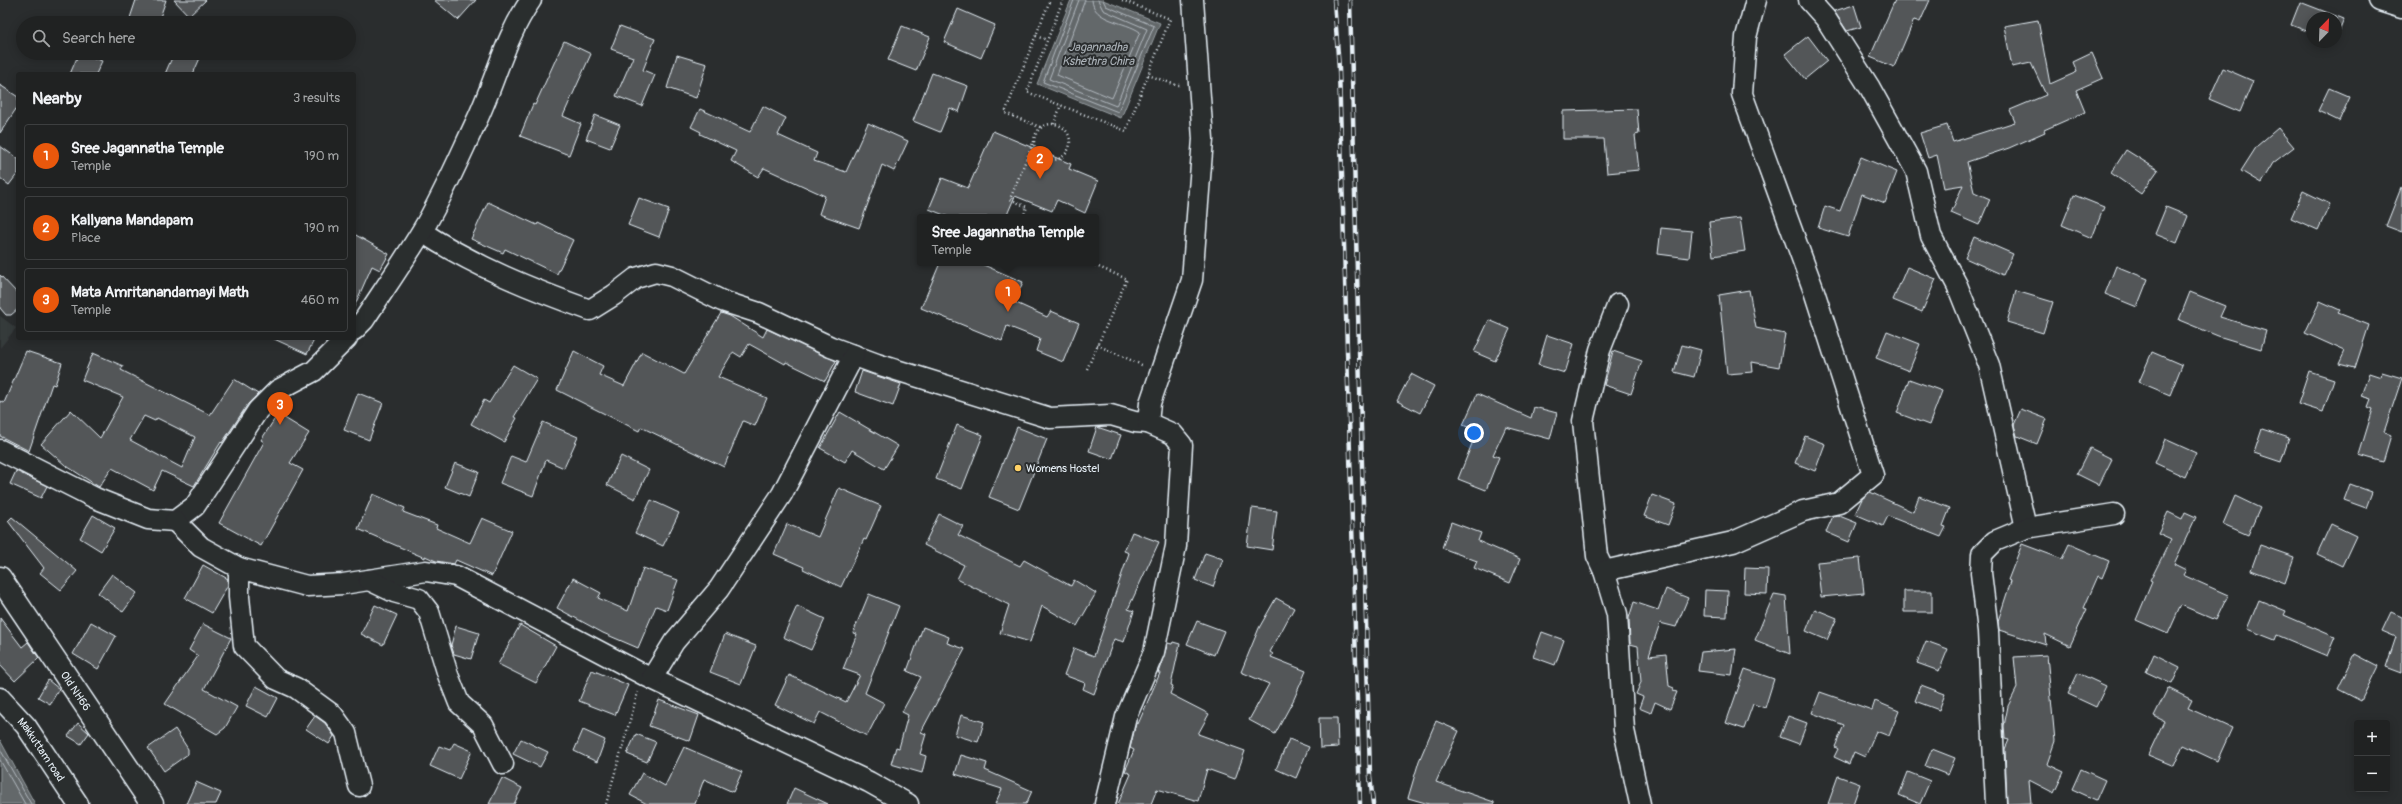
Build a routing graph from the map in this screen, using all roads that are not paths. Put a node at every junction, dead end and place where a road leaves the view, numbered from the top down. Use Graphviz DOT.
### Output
graph roads {
  1 [pos="531,0"];
  2 [pos="1194,0"];
  3 [pos="1756,0"];
  4 [pos="1809,0"];
  5 [pos="2380,0"];
  6 [pos="2402,7"];
  7 [pos="422,232"];
  8 [pos="1618,304"];
  9 [pos="356,328"];
  10 [pos="344,340"];
  11 [pos="854,355"];
  12 [pos="1148,423"];
  13 [pos="0,450"];
  14 [pos="2114,514"];
  15 [pos="175,521"];
  16 [pos="2026,528"];
  17 [pos="239,568"];
  18 [pos="1604,571"];
  19 [pos="0,578"];
  20 [pos="369,580"];
  21 [pos="648,676"];
  22 [pos="0,698"];
  23 [pos="503,764"];
  24 [pos="359,786"];
  25 [pos="78,804"];
  26 [pos="152,804"];
  27 [pos="908,804"];
  28 [pos="1105,804"];
  29 [pos="1640,804"];
  30 [pos="1996,804"];
  1 -- 7 [label="street"];
  2 -- 12 [label="street"];
  3 -- 18 [label="street"];
  4 -- 16 [label="street"];
  5 -- 6 [label="main road"];
  7 -- 9 [label="street"];
  7 -- 11 [label="street"];
  8 -- 18 [label="street"];
  10 -- 15 [label="street"];
  11 -- 12 [label="street"];
  11 -- 21 [label="street"];
  12 -- 28 [label="street"];
  13 -- 15 [label="street"];
  14 -- 16 [label="street"];
  15 -- 17 [label="street"];
  16 -- 30 [label="street"];
  17 -- 20 [label="street"];
  17 -- 24 [label="street"];
  18 -- 29 [label="street"];
  19 -- 26 [label="main road, Old NH66"];
  20 -- 21 [label="street"];
  20 -- 23 [label="street"];
  21 -- 27 [label="street"];
  22 -- 25 [label="street, Makkuttam road"];
}
